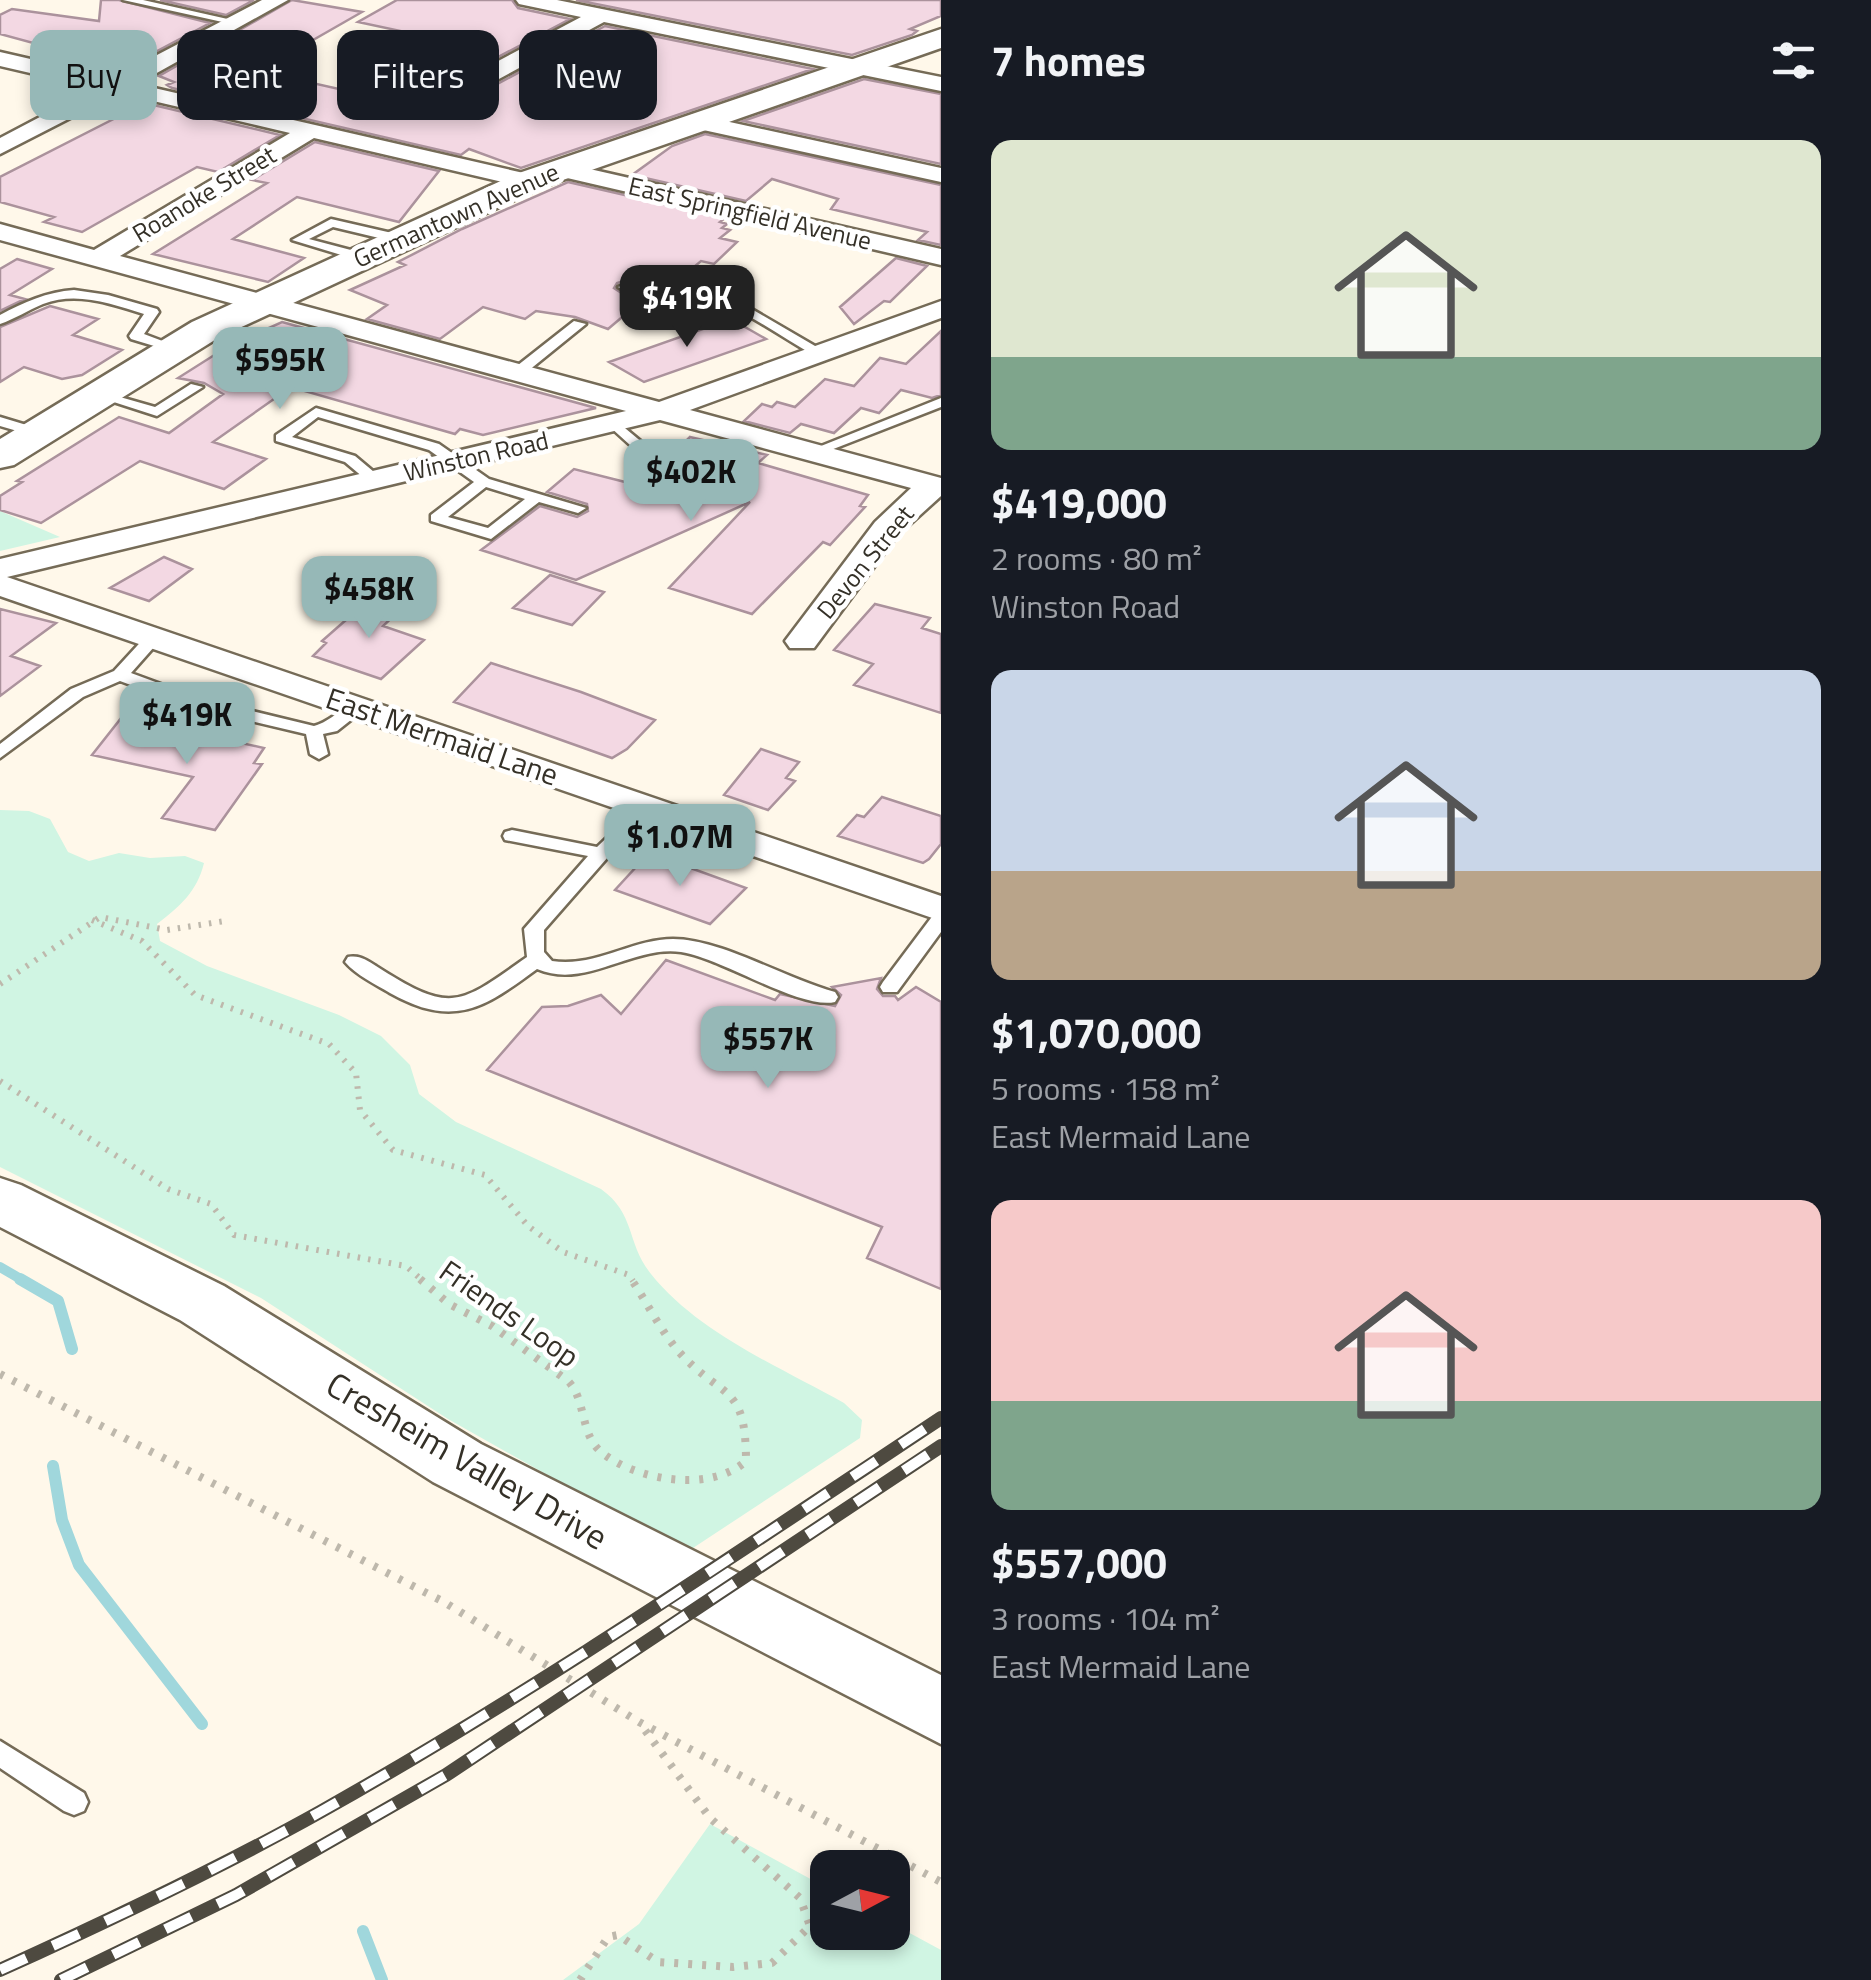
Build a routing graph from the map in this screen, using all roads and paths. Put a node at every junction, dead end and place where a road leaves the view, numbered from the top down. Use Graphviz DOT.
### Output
graph roads {
  1 [pos="128,0"];
  2 [pos="278,0"];
  3 [pos="526,0"];
  4 [pos="644,0"];
  5 [pos="608,17"];
  6 [pos="236,22"];
  7 [pos="941,38"];
  8 [pos="0,59"];
  9 [pos="157,64"];
  10 [pos="30,66"];
  11 [pos="855,66"];
  12 [pos="499,71"];
  13 [pos="941,84"];
  14 [pos="157,95"];
  15 [pos="50,120"];
  16 [pos="693,121"];
  17 [pos="312,130"];
  18 [pos="0,146"];
  19 [pos="544,175"];
  20 [pos="941,176"];
  21 [pos="0,232"];
  22 [pos="400,239"];
  23 [pos="361,257"];
  24 [pos="941,257"];
  25 [pos="97,258"];
  26 [pos="625,287"];
  27 [pos="263,303"];
  28 [pos="941,309"];
  29 [pos="0,320"];
  30 [pos="579,324"];
  31 [pos="174,348"];
  32 [pos="820,353"];
  33 [pos="518,372"];
  34 [pos="196,388"];
  35 [pos="98,395"];
  36 [pos="941,402"];
  37 [pos="661,411"];
  38 [pos="0,422"];
  39 [pos="614,423"];
  40 [pos="38,433"];
  41 [pos="812,452"];
  42 [pos="0,456"];
  43 [pos="454,461"];
  44 [pos="703,476"];
  45 [pos="374,480"];
  46 [pos="484,482"];
  47 [pos="936,486"];
  48 [pos="536,497"];
  49 [pos="578,508"];
  50 [pos="0,570"];
  51 [pos="0,585"];
  52 [pos="154,638"];
  53 [pos="802,641"];
  54 [pos="120,675"];
  55 [pos="357,708"];
  56 [pos="314,730"];
  57 [pos="0,752"];
  58 [pos="319,754"];
  59 [pos="648,808"];
  60 [pos="512,836"];
  61 [pos="601,853"];
  62 [pos="941,909"];
  63 [pos="941,918"];
  64 [pos="92,920"];
  65 [pos="225,922"];
  66 [pos="538,959"];
  67 [pos="354,962"];
  68 [pos="0,984"];
  69 [pos="890,987"];
  70 [pos="828,997"];
  71 [pos="0,1081"];
  72 [pos="0,1200"];
  73 [pos="0,1374"];
  74 [pos="941,1712"];
  75 [pos="639,1722"];
  76 [pos="0,1753"];
  77 [pos="74,1802"];
  78 [pos="941,1882"];
  79 [pos="580,1980"];
  1 -- 6 [label="lane"];
  2 -- 6 [label="street"];
  3 -- 5 [label="street"];
  4 -- 5 [label="street"];
  5 -- 11 [label="street"];
  5 -- 12 [label="street"];
  6 -- 9 [label="street"];
  7 -- 11 [label="main road, Germantown Avenue"];
  8 -- 10 [label="street, East Springfield Avenue"];
  11 -- 13 [label="street"];
  11 -- 16 [label="main road, Germantown Avenue"];
  14 -- 17 [label="street, East Springfield Avenue"];
  15 -- 18 [label="street"];
  16 -- 19 [label="main road, Germantown Avenue"];
  16 -- 20 [label="street"];
  17 -- 19 [label="street, East Springfield Avenue"];
  17 -- 25 [label="street, Roanoke Street"];
  19 -- 22 [label="main road, Germantown Avenue"];
  19 -- 24 [label="street, East Springfield Avenue"];
  21 -- 25 [label="street"];
  22 -- 23 [label="main road, Germantown Avenue"];
  22 -- 23 [label="lane"];
  23 -- 27 [label="main road, Germantown Avenue"];
  25 -- 27 [label="street"];
  26 -- 32 [label="lane"];
  27 -- 31 [label="main road, Germantown Avenue"];
  27 -- 33 [label="street"];
  28 -- 32 [label="street, Winston Road"];
  29 -- 31 [label="lane"];
  30 -- 33 [label="lane"];
  31 -- 35 [label="main road, Germantown Avenue"];
  32 -- 37 [label="street, Winston Road"];
  33 -- 37 [label="street"];
  34 -- 35 [label="lane"];
  35 -- 40 [label="main road, Germantown Avenue"];
  36 -- 41 [label="lane"];
  37 -- 39 [label="street, Winston Road"];
  37 -- 41 [label="street"];
  38 -- 40 [label="lane"];
  39 -- 43 [label="street, Winston Road"];
  39 -- 44 [label="lane"];
  40 -- 42 [label="main road, Germantown Avenue"];
  41 -- 47 [label="street"];
  43 -- 45 [label="street, Winston Road"];
  43 -- 45 [label="lane"];
  43 -- 46 [label="lane"];
  45 -- 50 [label="street, Winston Road"];
  46 -- 48 [label="lane"];
  46 -- 48 [label="lane"];
  47 -- 53 [label="street, Devon Street"];
  48 -- 49 [label="lane"];
  51 -- 52 [label="street, East Mermaid Lane"];
  52 -- 54 [label="lane"];
  52 -- 55 [label="street, East Mermaid Lane"];
  54 -- 56 [label="lane"];
  54 -- 57 [label="lane"];
  55 -- 56 [label="lane"];
  55 -- 59 [label="street, East Mermaid Lane"];
  56 -- 58 [label="lane"];
  59 -- 61 [label="lane"];
  59 -- 62 [label="street, East Mermaid Lane"];
  60 -- 61 [label="lane"];
  61 -- 66 [label="lane"];
  63 -- 69 [label="lane"];
  64 -- 65 [label="path"];
  64 -- 68 [label="path"];
  64 -- 71 [label="path, Friends Loop"];
  66 -- 67 [label="lane"];
  66 -- 70 [label="lane"];
  72 -- 74 [label="main road, Cresheim Valley Drive"];
  73 -- 75 [label="path"];
  75 -- 78 [label="path"];
  75 -- 79 [label="path"];
  76 -- 77 [label="lane"];
}
